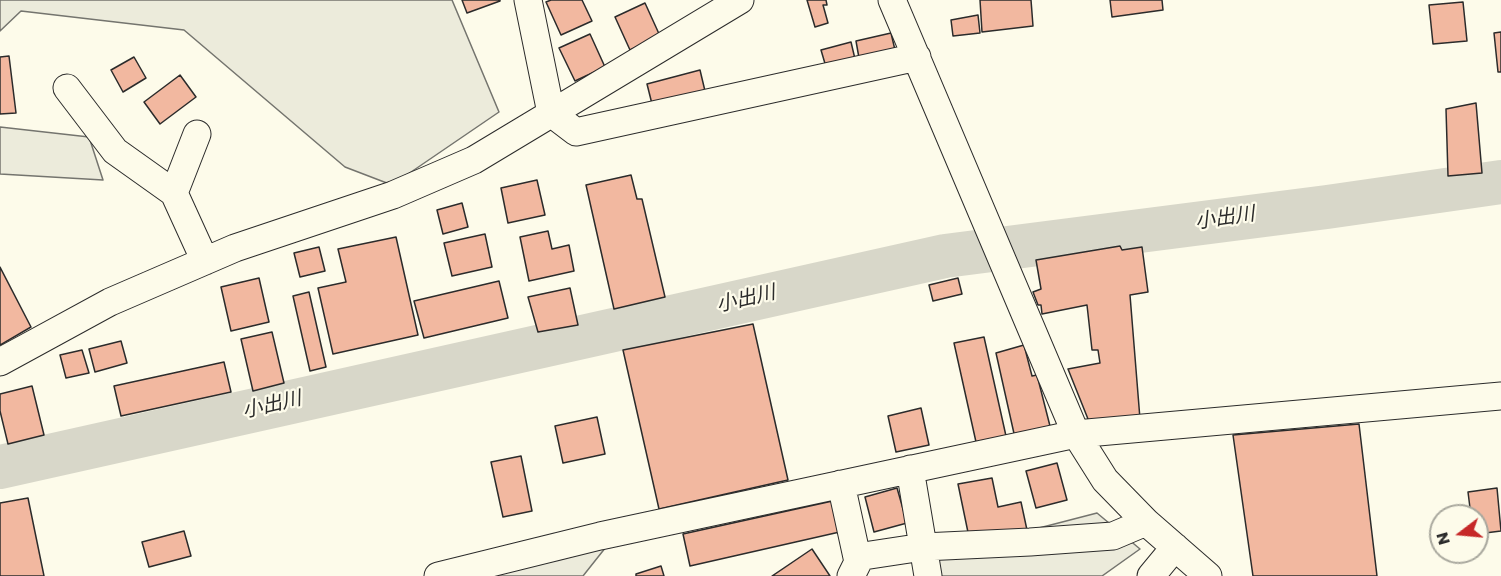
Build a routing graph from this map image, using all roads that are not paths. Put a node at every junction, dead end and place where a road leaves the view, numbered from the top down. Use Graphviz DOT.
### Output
graph roads {
  1 [pos="528,0"];
  2 [pos="740,0"];
  3 [pos="892,0"];
  4 [pos="917,57"];
  5 [pos="67,88"];
  6 [pos="551,113"];
  7 [pos="197,134"];
  8 [pos="174,193"];
  9 [pos="205,261"];
  10 [pos="0,362"];
  11 [pos="1501,396"];
  12 [pos="1076,434"];
  13 [pos="910,469"];
  14 [pos="841,484"];
  15 [pos="1146,522"];
  16 [pos="923,547"];
  17 [pos="1175,547"];
  18 [pos="854,566"];
  19 [pos="438,576"];
  20 [pos="928,576"];
  21 [pos="1151,576"];
  22 [pos="1208,576"];
  1 -- 6 [label="street"];
  2 -- 6 [label="street"];
  3 -- 4 [label="street"];
  4 -- 6 [label="street"];
  4 -- 12 [label="street"];
  5 -- 8 [label="street"];
  6 -- 9 [label="street"];
  7 -- 8 [label="street"];
  8 -- 9 [label="street"];
  9 -- 10 [label="street"];
  11 -- 12 [label="street"];
  12 -- 13 [label="street"];
  12 -- 15 [label="street"];
  13 -- 14 [label="street"];
  13 -- 16 [label="street"];
  14 -- 18 [label="street"];
  14 -- 19 [label="street"];
  15 -- 16 [label="street"];
  15 -- 17 [label="street"];
  16 -- 18 [label="street"];
  16 -- 20 [label="street"];
  17 -- 21 [label="street"];
  17 -- 22 [label="street"];
}
